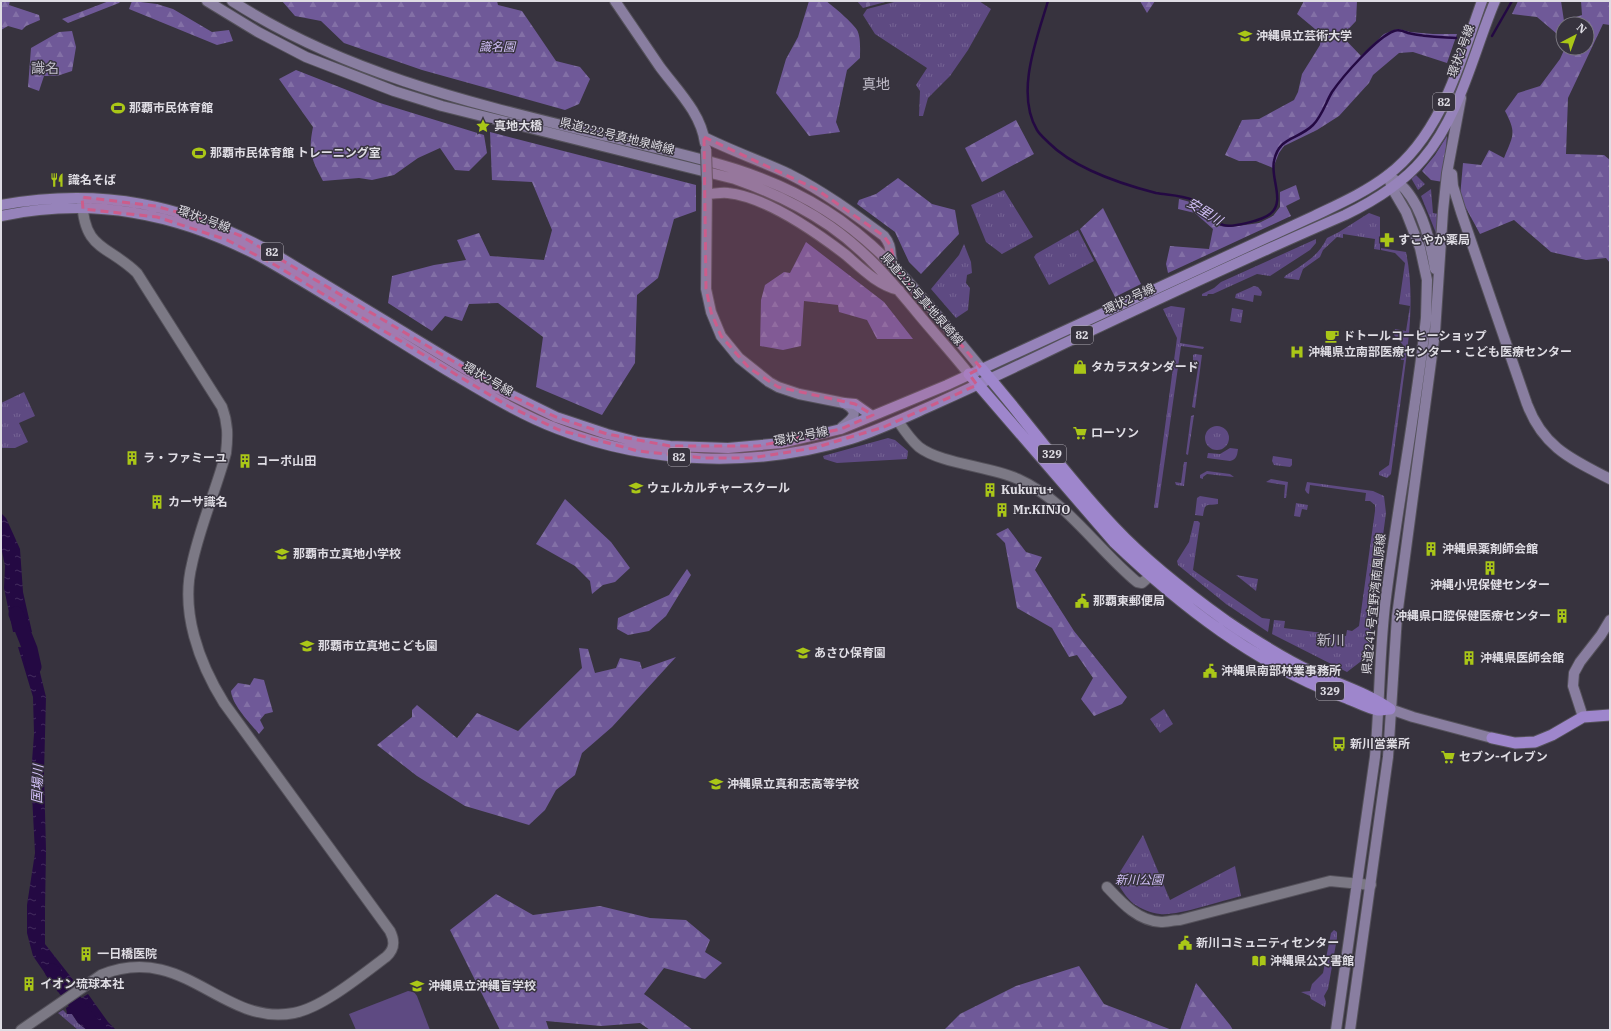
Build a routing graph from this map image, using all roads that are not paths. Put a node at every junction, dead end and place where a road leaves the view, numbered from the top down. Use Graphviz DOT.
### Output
graph roads {
  1 [pos="207,1"];
  2 [pos="232,1"];
  3 [pos="615,1"];
  4 [pos="1482,1"];
  5 [pos="1494,1"];
  6 [pos="1465,81"];
  7 [pos="704,137"];
  8 [pos="1452,145"];
  9 [pos="1388,175"];
  10 [pos="1395,185"];
  11 [pos="707,194"];
  12 [pos="82,197"];
  13 [pos="1,205"];
  14 [pos="131,207"];
  15 [pos="83,209"];
  16 [pos="1443,211"];
  17 [pos="1461,212"];
  18 [pos="1,216"];
  19 [pos="895,268"];
  20 [pos="1438,285"];
  21 [pos="900,291"];
  22 [pos="398,334"];
  23 [pos="981,368"];
  24 [pos="969,374"];
  25 [pos="990,379"];
  26 [pos="978,385"];
  27 [pos="844,403"];
  28 [pos="872,416"];
  29 [pos="898,421"];
  30 [pos="841,429"];
  31 [pos="1610,479"];
  32 [pos="1154,572"];
  33 [pos="1610,620"];
  34 [pos="1378,705"];
  35 [pos="1390,709"];
  36 [pos="1610,715"];
  37 [pos="1583,717"];
  38 [pos="1492,738"];
  39 [pos="1357,883"];
  40 [pos="1371,885"];
  41 [pos="1107,887"];
  42 [pos="21,1030"];
  43 [pos="1336,1030"];
  44 [pos="1350,1030"];
  1 -- 21 [label="main road, 県道222号真地泉崎線"];
  2 -- 19 [label="main road, 県道222号真地泉崎線"];
  3 -- 7 [label="main road"];
  4 -- 9 [label="main road, 環状2号線 / 82"];
  5 -- 6 [label="main road, 環状2号線 / 82"];
  6 -- 8 [label="main road"];
  6 -- 10 [label="main road, 環状2号線 / 82"];
  7 -- 11 [label="main road, bridge"];
  7 -- 19 [label="main road"];
  8 -- 16 [label="main road"];
  8 -- 17 [label="main road"];
  9 -- 10 [label="main road"];
  9 -- 23 [label="main road, 環状2号線 / 82"];
  10 -- 20 [label="main road"];
  10 -- 25 [label="main road, 環状2号線 / 82"];
  10 -- 34 [label="main road, 県道241号宜野湾南風原線"];
  11 -- 21 [label="main road"];
  11 -- 27 [label="main road"];
  12 -- 13 [label="main road, 環状2号線 / 82"];
  12 -- 14 [label="main road, 環状2号線 / 82"];
  12 -- 15 [label="street"];
  14 -- 15 [label="main road, 環状2号線 / 82"];
  14 -- 22 [label="main road, 環状2号線 / 82"];
  15 -- 18 [label="main road, 環状2号線 / 82"];
  15 -- 42 [label="street"];
  16 -- 17 [label="main road"];
  16 -- 20 [label="main road"];
  17 -- 31 [label="main road"];
  19 -- 23 [label="main road, 県道222号真地泉崎線"];
  20 -- 35 [label="main road, 県道241号宜野湾南風原線"];
  21 -- 24 [label="main road, 県道222号真地泉崎線"];
  22 -- 29 [label="main road, 環状2号線 / 82"];
  22 -- 30 [label="main road, 環状2号線 / 82"];
  23 -- 24 [label="main road, 環状2号線 / 82"];
  23 -- 25 [label="highway, 329"];
  24 -- 26 [label="highway, 329"];
  24 -- 28 [label="main road, 環状2号線 / 82"];
  25 -- 26 [label="main road, 環状2号線 / 82"];
  25 -- 32 [label="highway, 329"];
  26 -- 29 [label="main road, 環状2号線 / 82"];
  26 -- 32 [label="highway, 329"];
  27 -- 28 [label="main road"];
  27 -- 30 [label="main road"];
  28 -- 30 [label="main road, 環状2号線 / 82"];
  29 -- 32 [label="street"];
  32 -- 34 [label="highway, 329"];
  33 -- 37 [label="main road"];
  34 -- 35 [label="highway, 329"];
  34 -- 39 [label="main road, 県道241号宜野湾南風原線"];
  35 -- 38 [label="main road"];
  35 -- 40 [label="main road, 県道241号宜野湾南風原線"];
  36 -- 37 [label="highway"];
  37 -- 38 [label="highway"];
  39 -- 40 [label="street"];
  39 -- 41 [label="street"];
  39 -- 43 [label="main road, 県道241号宜野湾南風原線"];
  40 -- 44 [label="main road, 県道241号宜野湾南風原線"];
}
